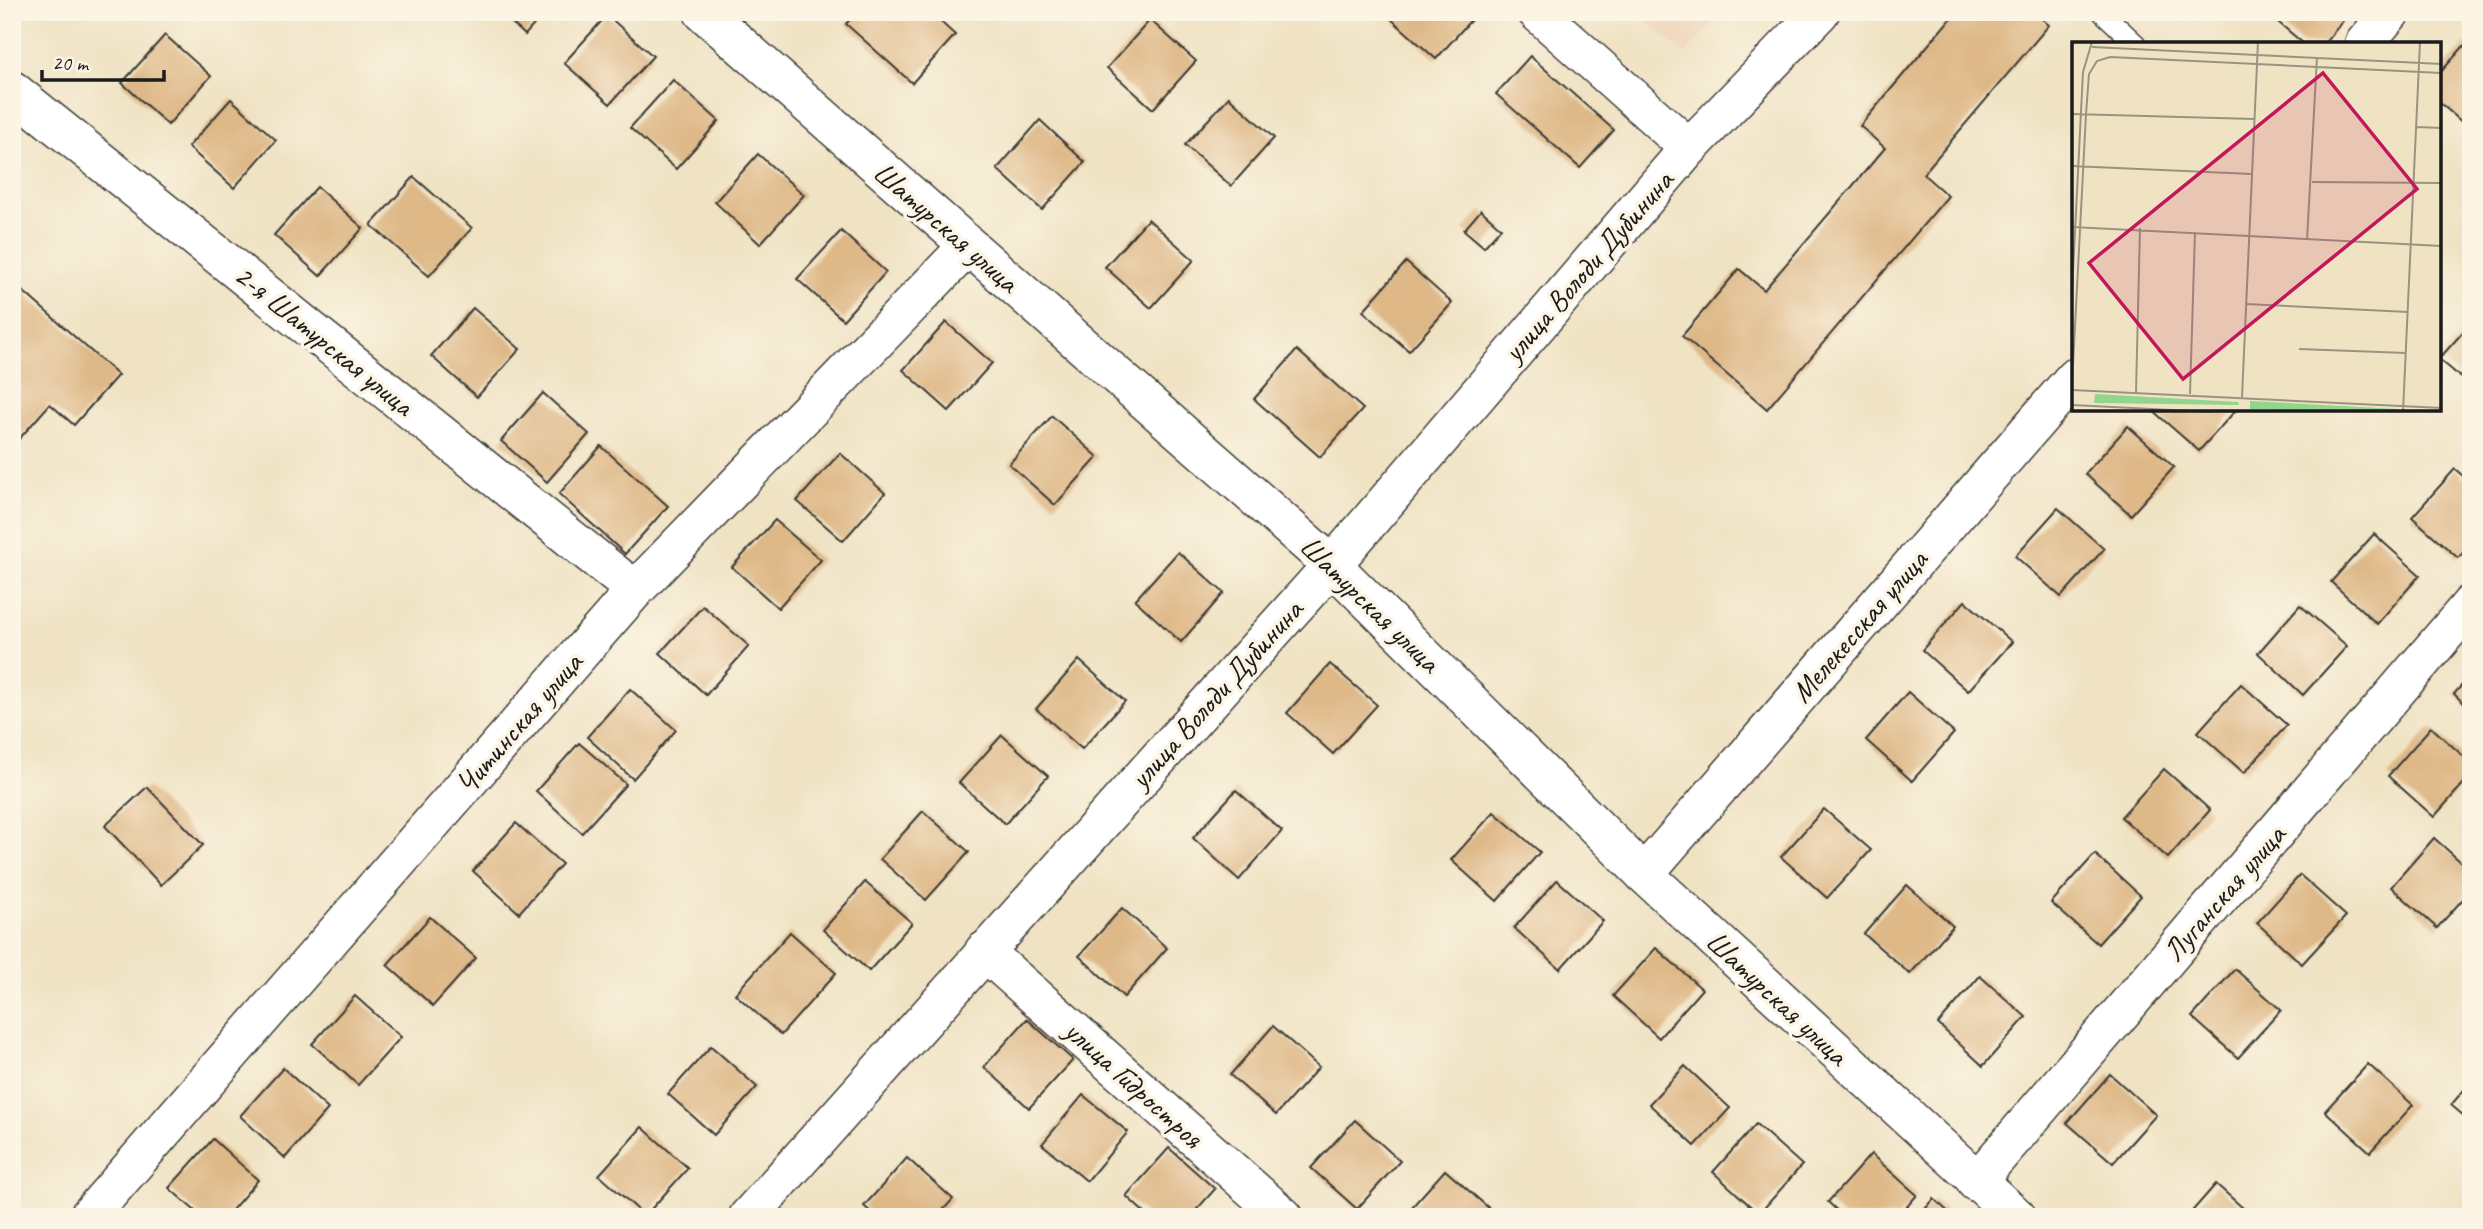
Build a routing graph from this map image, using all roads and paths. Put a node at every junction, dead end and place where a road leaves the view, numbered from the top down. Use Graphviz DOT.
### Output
graph roads {
  1 [pos="703,12"];
  2 [pos="1537,12"];
  3 [pos="1821,12"];
  4 [pos="2102,12"];
  5 [pos="2391,12"];
  6 [pos="2134,42"];
  7 [pos="2366,42"];
  8 [pos="12,90"];
  9 [pos="1689,148"];
  10 [pos="968,246"];
  11 [pos="2072,380"];
  12 [pos="1332,565"];
  13 [pos="635,590"];
  14 [pos="2471,604"];
  15 [pos="1644,874"];
  16 [pos="984,951"];
  17 [pos="1976,1182"];
  18 [pos="88,1217"];
  19 [pos="748,1217"];
  20 [pos="1284,1217"];
  21 [pos="2017,1217"];
  1 -- 10 [label="street, Шатурская улица"];
  2 -- 9 [label="street"];
  3 -- 9 [label="street, улица Володи Дубинина"];
  4 -- 6 [label="lane"];
  5 -- 7 [label="street"];
  8 -- 13 [label="street, 2-я Шатурская улица"];
  9 -- 12 [label="street, улица Володи Дубинина"];
  10 -- 12 [label="street, Шатурская улица"];
  10 -- 13 [label="street, Читинская улица"];
  11 -- 15 [label="street, Мелекесская улица"];
  12 -- 15 [label="street, Шатурская улица"];
  12 -- 16 [label="street, улица Володи Дубинина"];
  13 -- 18 [label="street, Читинская улица"];
  14 -- 17 [label="street, Луганская улица"];
  15 -- 17 [label="street, Шатурская улица"];
  16 -- 19 [label="street, улица Володи Дубинина"];
  16 -- 20 [label="street, улица Гидростроя"];
  17 -- 21 [label="street, Шатурская улица"];
}
